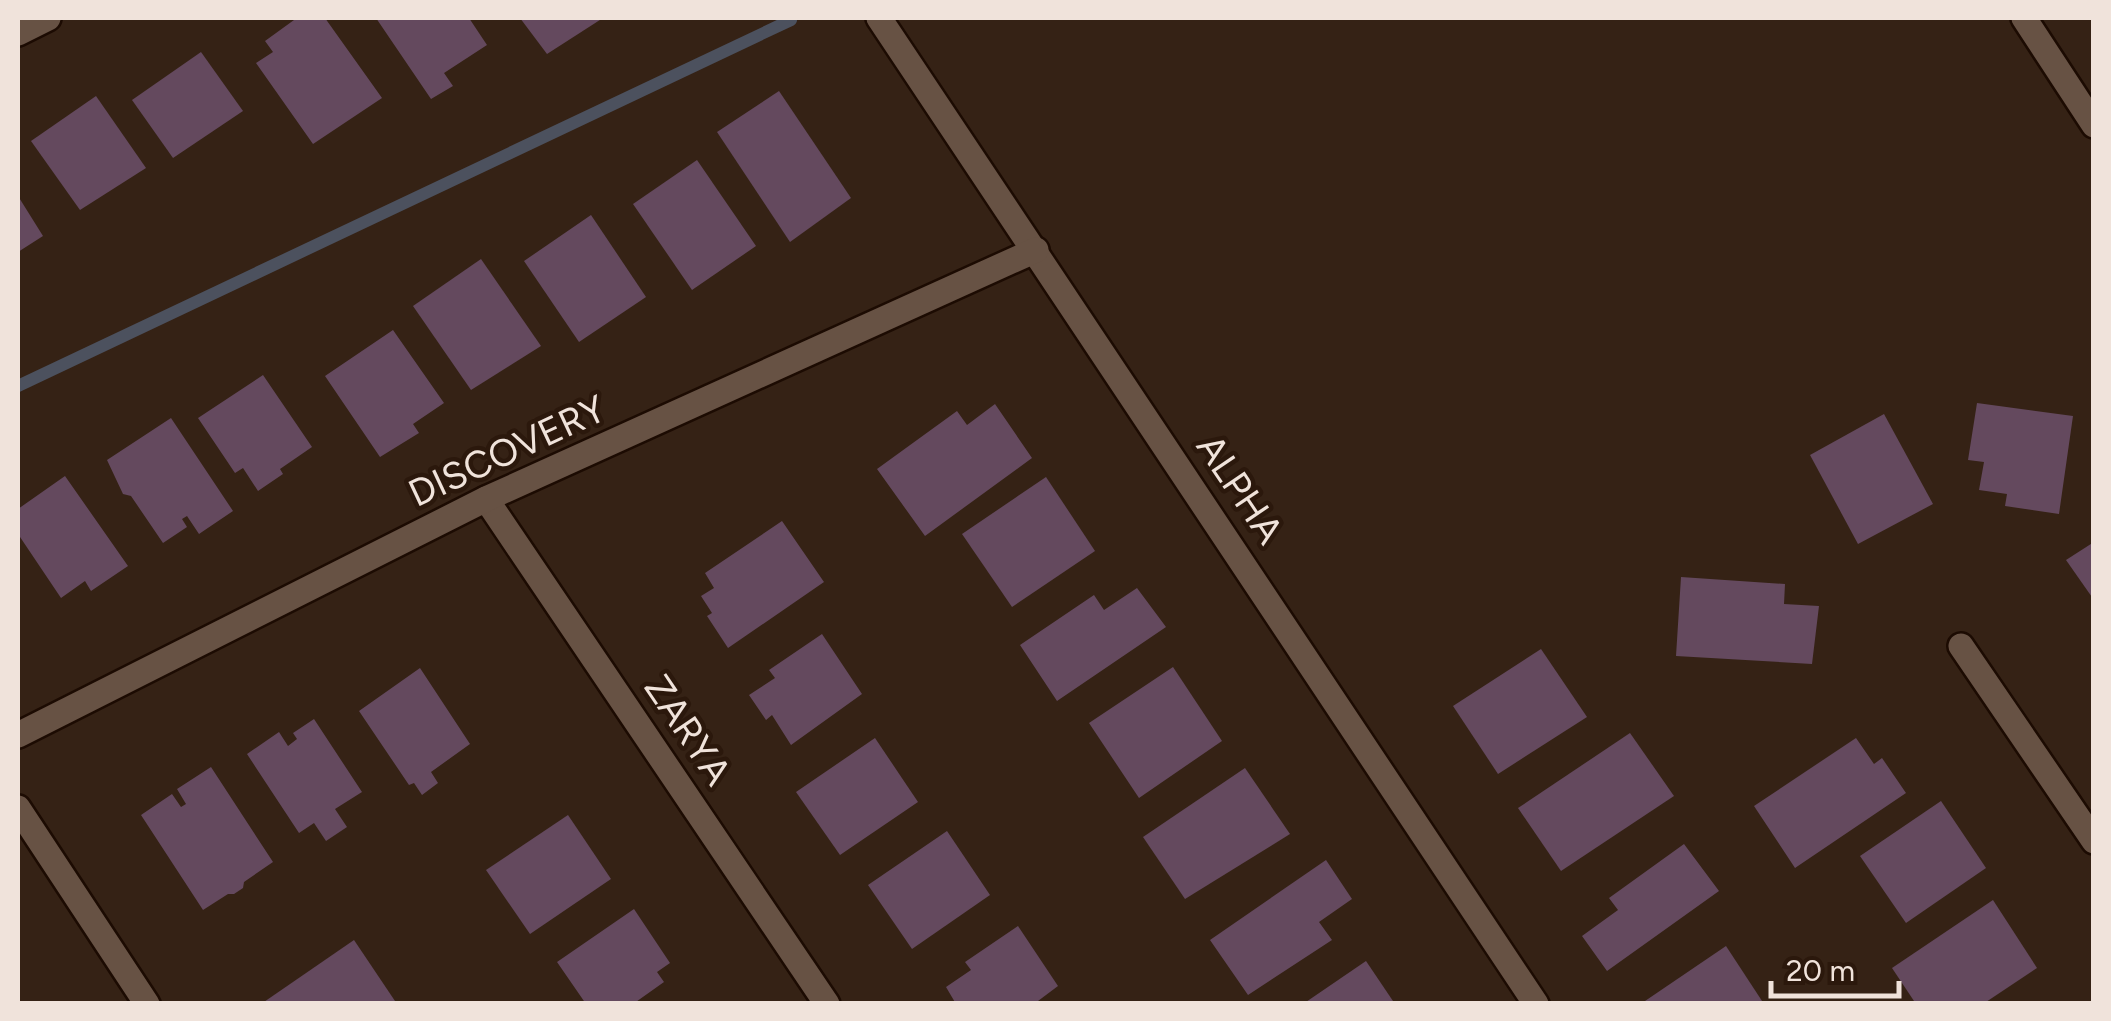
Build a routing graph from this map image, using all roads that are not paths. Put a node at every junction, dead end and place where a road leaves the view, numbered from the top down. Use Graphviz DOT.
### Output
graph roads {
  1 [pos="48,18"];
  2 [pos="879,18"];
  3 [pos="2024,18"];
  4 [pos="18,32"];
  5 [pos="2094,125"];
  6 [pos="1036,250"];
  7 [pos="486,500"];
  8 [pos="1961,646"];
  9 [pos="18,736"];
  10 [pos="18,808"];
  11 [pos="2094,841"];
  12 [pos="147,1004"];
  13 [pos="827,1004"];
  14 [pos="1536,1004"];
  1 -- 4 [label="street"];
  2 -- 6 [label="street, ALPHA"];
  3 -- 5 [label="street"];
  6 -- 7 [label="street, DISCOVERY"];
  6 -- 14 [label="street, ALPHA"];
  7 -- 9 [label="street, DISCOVERY"];
  7 -- 13 [label="street, ZARYA"];
  8 -- 11 [label="street"];
  10 -- 12 [label="street"];
}
